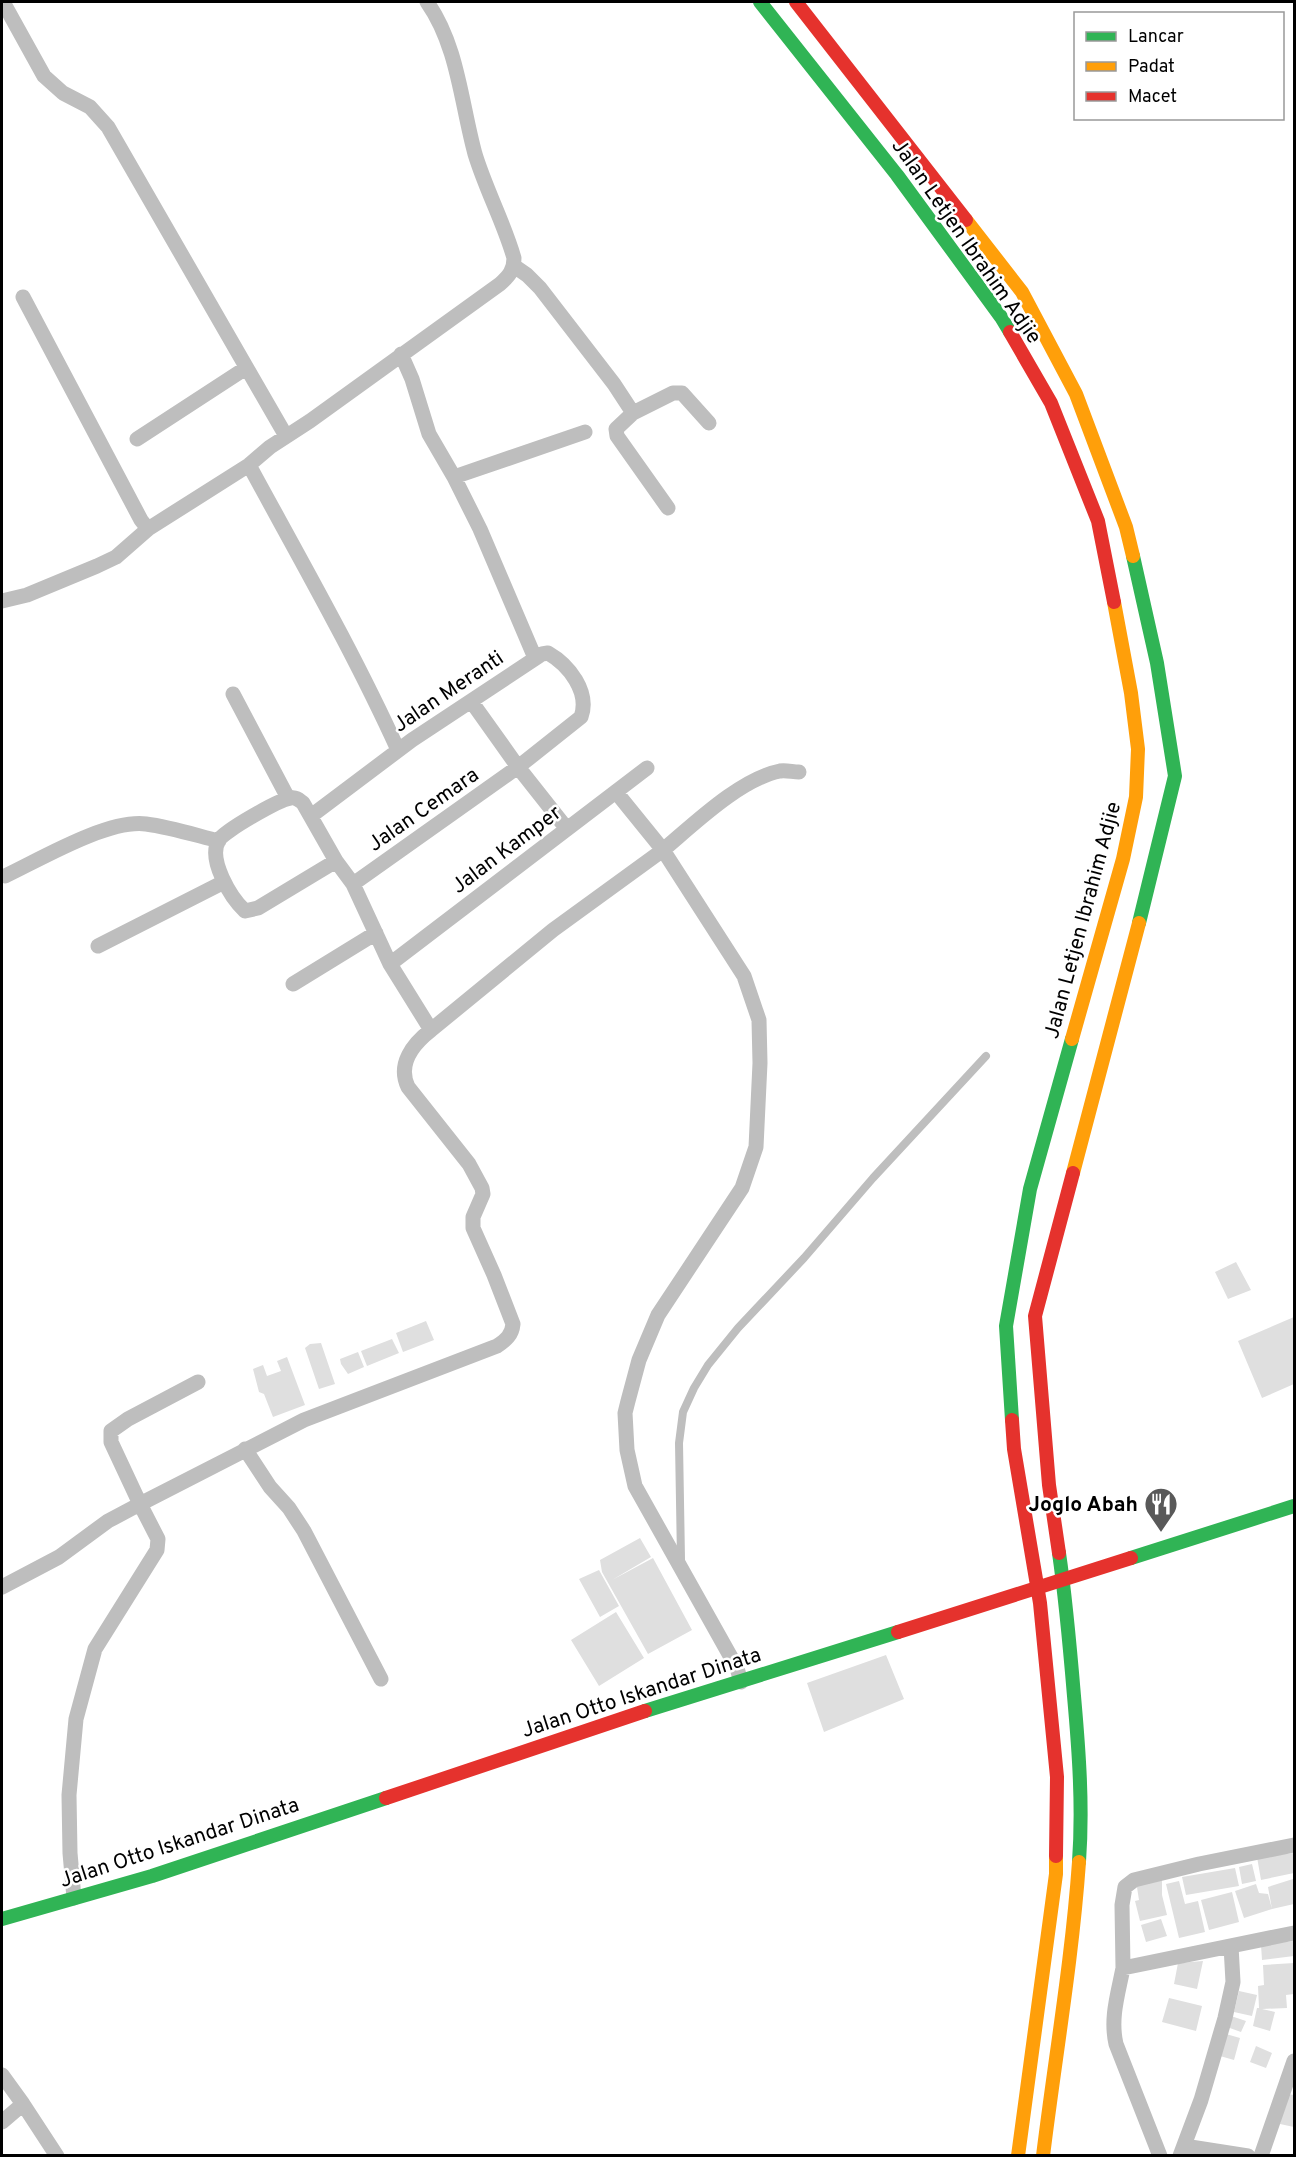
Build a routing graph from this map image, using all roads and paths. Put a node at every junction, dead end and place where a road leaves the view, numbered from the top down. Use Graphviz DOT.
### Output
graph roads {
  1 [pos="3,2"];
  2 [pos="427,2"];
  3 [pos="760,2"];
  4 [pos="796,2"];
  5 [pos="514,266"];
  6 [pos="22,297"];
  7 [pos="401,354"];
  8 [pos="246,368"];
  9 [pos="633,413"];
  10 [pos="709,423"];
  11 [pos="585,432"];
  12 [pos="286,436"];
  13 [pos="137,439"];
  14 [pos="249,465"];
  15 [pos="454,477"];
  16 [pos="668,508"];
  17 [pos="148,529"];
  18 [pos="2,601"];
  19 [pos="535,658"];
  20 [pos="233,694"];
  21 [pos="471,701"];
  22 [pos="581,717"];
  23 [pos="398,750"];
  24 [pos="518,767"];
  25 [pos="648,768"];
  26 [pos="799,772"];
  27 [pos="616,792"];
  28 [pos="288,798"];
  29 [pos="311,816"];
  30 [pos="567,829"];
  31 [pos="219,841"];
  32 [pos="663,850"];
  33 [pos="336,861"];
  34 [pos="4,876"];
  35 [pos="224,882"];
  36 [pos="353,885"];
  37 [pos="376,933"];
  38 [pos="98,946"];
  39 [pos="390,964"];
  40 [pos="293,984"];
  41 [pos="431,1030"];
  42 [pos="986,1056"];
  43 [pos="198,1382"];
  44 [pos="245,1449"];
  45 [pos="141,1504"];
  46 [pos="1294,1506"];
  47 [pos="682,1568"];
  48 [pos="1062,1579"];
  49 [pos="2,1587"];
  50 [pos="1037,1587"];
  51 [pos="381,1679"];
  52 [pos="741,1682"];
  53 [pos="1294,1845"];
  54 [pos="74,1898"];
  55 [pos="2,1918"];
  56 [pos="1294,1933"];
  57 [pos="1231,1946"];
  58 [pos="1123,1968"];
  59 [pos="1294,2061"];
  60 [pos="2,2075"];
  61 [pos="23,2104"];
  62 [pos="2,2122"];
  63 [pos="1182,2151"];
  64 [pos="57,2156"];
  65 [pos="1018,2156"];
  66 [pos="1043,2156"];
  67 [pos="1160,2156"];
  68 [pos="1248,2156"];
  69 [pos="1261,2156"];
  1 -- 8 [label="street"];
  2 -- 5 [label="street"];
  3 -- 50 [label="street, Jalan Letjen Ibrahim Adjie"];
  4 -- 48 [label="street, Jalan Letjen Ibrahim Adjie"];
  5 -- 7 [label="street"];
  5 -- 9 [label="street"];
  6 -- 17 [label="street"];
  7 -- 12 [label="street"];
  7 -- 15 [label="street"];
  8 -- 12 [label="street"];
  8 -- 13 [label="street"];
  9 -- 10 [label="street"];
  9 -- 16 [label="street"];
  11 -- 15 [label="street"];
  12 -- 14 [label="street"];
  14 -- 17 [label="street"];
  14 -- 23 [label="street"];
  15 -- 19 [label="street"];
  17 -- 18 [label="street"];
  19 -- 21 [label="street, Jalan Meranti"];
  19 -- 22 [label="street, Jalan Meranti"];
  20 -- 28 [label="street"];
  21 -- 23 [label="street, Jalan Meranti"];
  21 -- 24 [label="street"];
  22 -- 24 [label="street, Jalan Cemara"];
  23 -- 29 [label="street, Jalan Meranti"];
  24 -- 30 [label="street"];
  24 -- 36 [label="street, Jalan Cemara"];
  25 -- 27 [label="street, Jalan Kamper"];
  26 -- 32 [label="street"];
  27 -- 30 [label="street, Jalan Kamper"];
  27 -- 32 [label="street"];
  28 -- 29 [label="street"];
  28 -- 31 [label="street"];
  29 -- 33 [label="street"];
  30 -- 39 [label="street, Jalan Kamper"];
  31 -- 34 [label="street"];
  31 -- 35 [label="street"];
  32 -- 41 [label="street"];
  32 -- 47 [label="street"];
  33 -- 35 [label="street"];
  33 -- 36 [label="street"];
  35 -- 38 [label="street"];
  36 -- 37 [label="street"];
  37 -- 39 [label="street"];
  37 -- 40 [label="street"];
  39 -- 41 [label="street"];
  41 -- 44 [label="street"];
  42 -- 47 [label="lane"];
  43 -- 45 [label="street"];
  44 -- 45 [label="street"];
  44 -- 51 [label="street"];
  45 -- 49 [label="street"];
  45 -- 54 [label="street"];
  46 -- 48 [label="street, Jalan Otto Iskandar Dinata"];
  47 -- 52 [label="street"];
  48 -- 50 [label="street, Jalan Otto Iskandar Dinata"];
  48 -- 66 [label="street, Jalan Letjen Ibrahim Adjie"];
  50 -- 52 [label="street, Jalan Otto Iskandar Dinata"];
  50 -- 65 [label="street, Jalan Letjen Ibrahim Adjie"];
  52 -- 54 [label="street, Jalan Otto Iskandar Dinata"];
  53 -- 58 [label="street"];
  54 -- 55 [label="street, Jalan Otto Iskandar Dinata"];
  56 -- 57 [label="street"];
  57 -- 58 [label="street"];
  57 -- 63 [label="street"];
  58 -- 67 [label="street"];
  59 -- 69 [label="street"];
  60 -- 61 [label="street"];
  61 -- 62 [label="street"];
  61 -- 64 [label="street"];
  63 -- 68 [label="street"];
}
